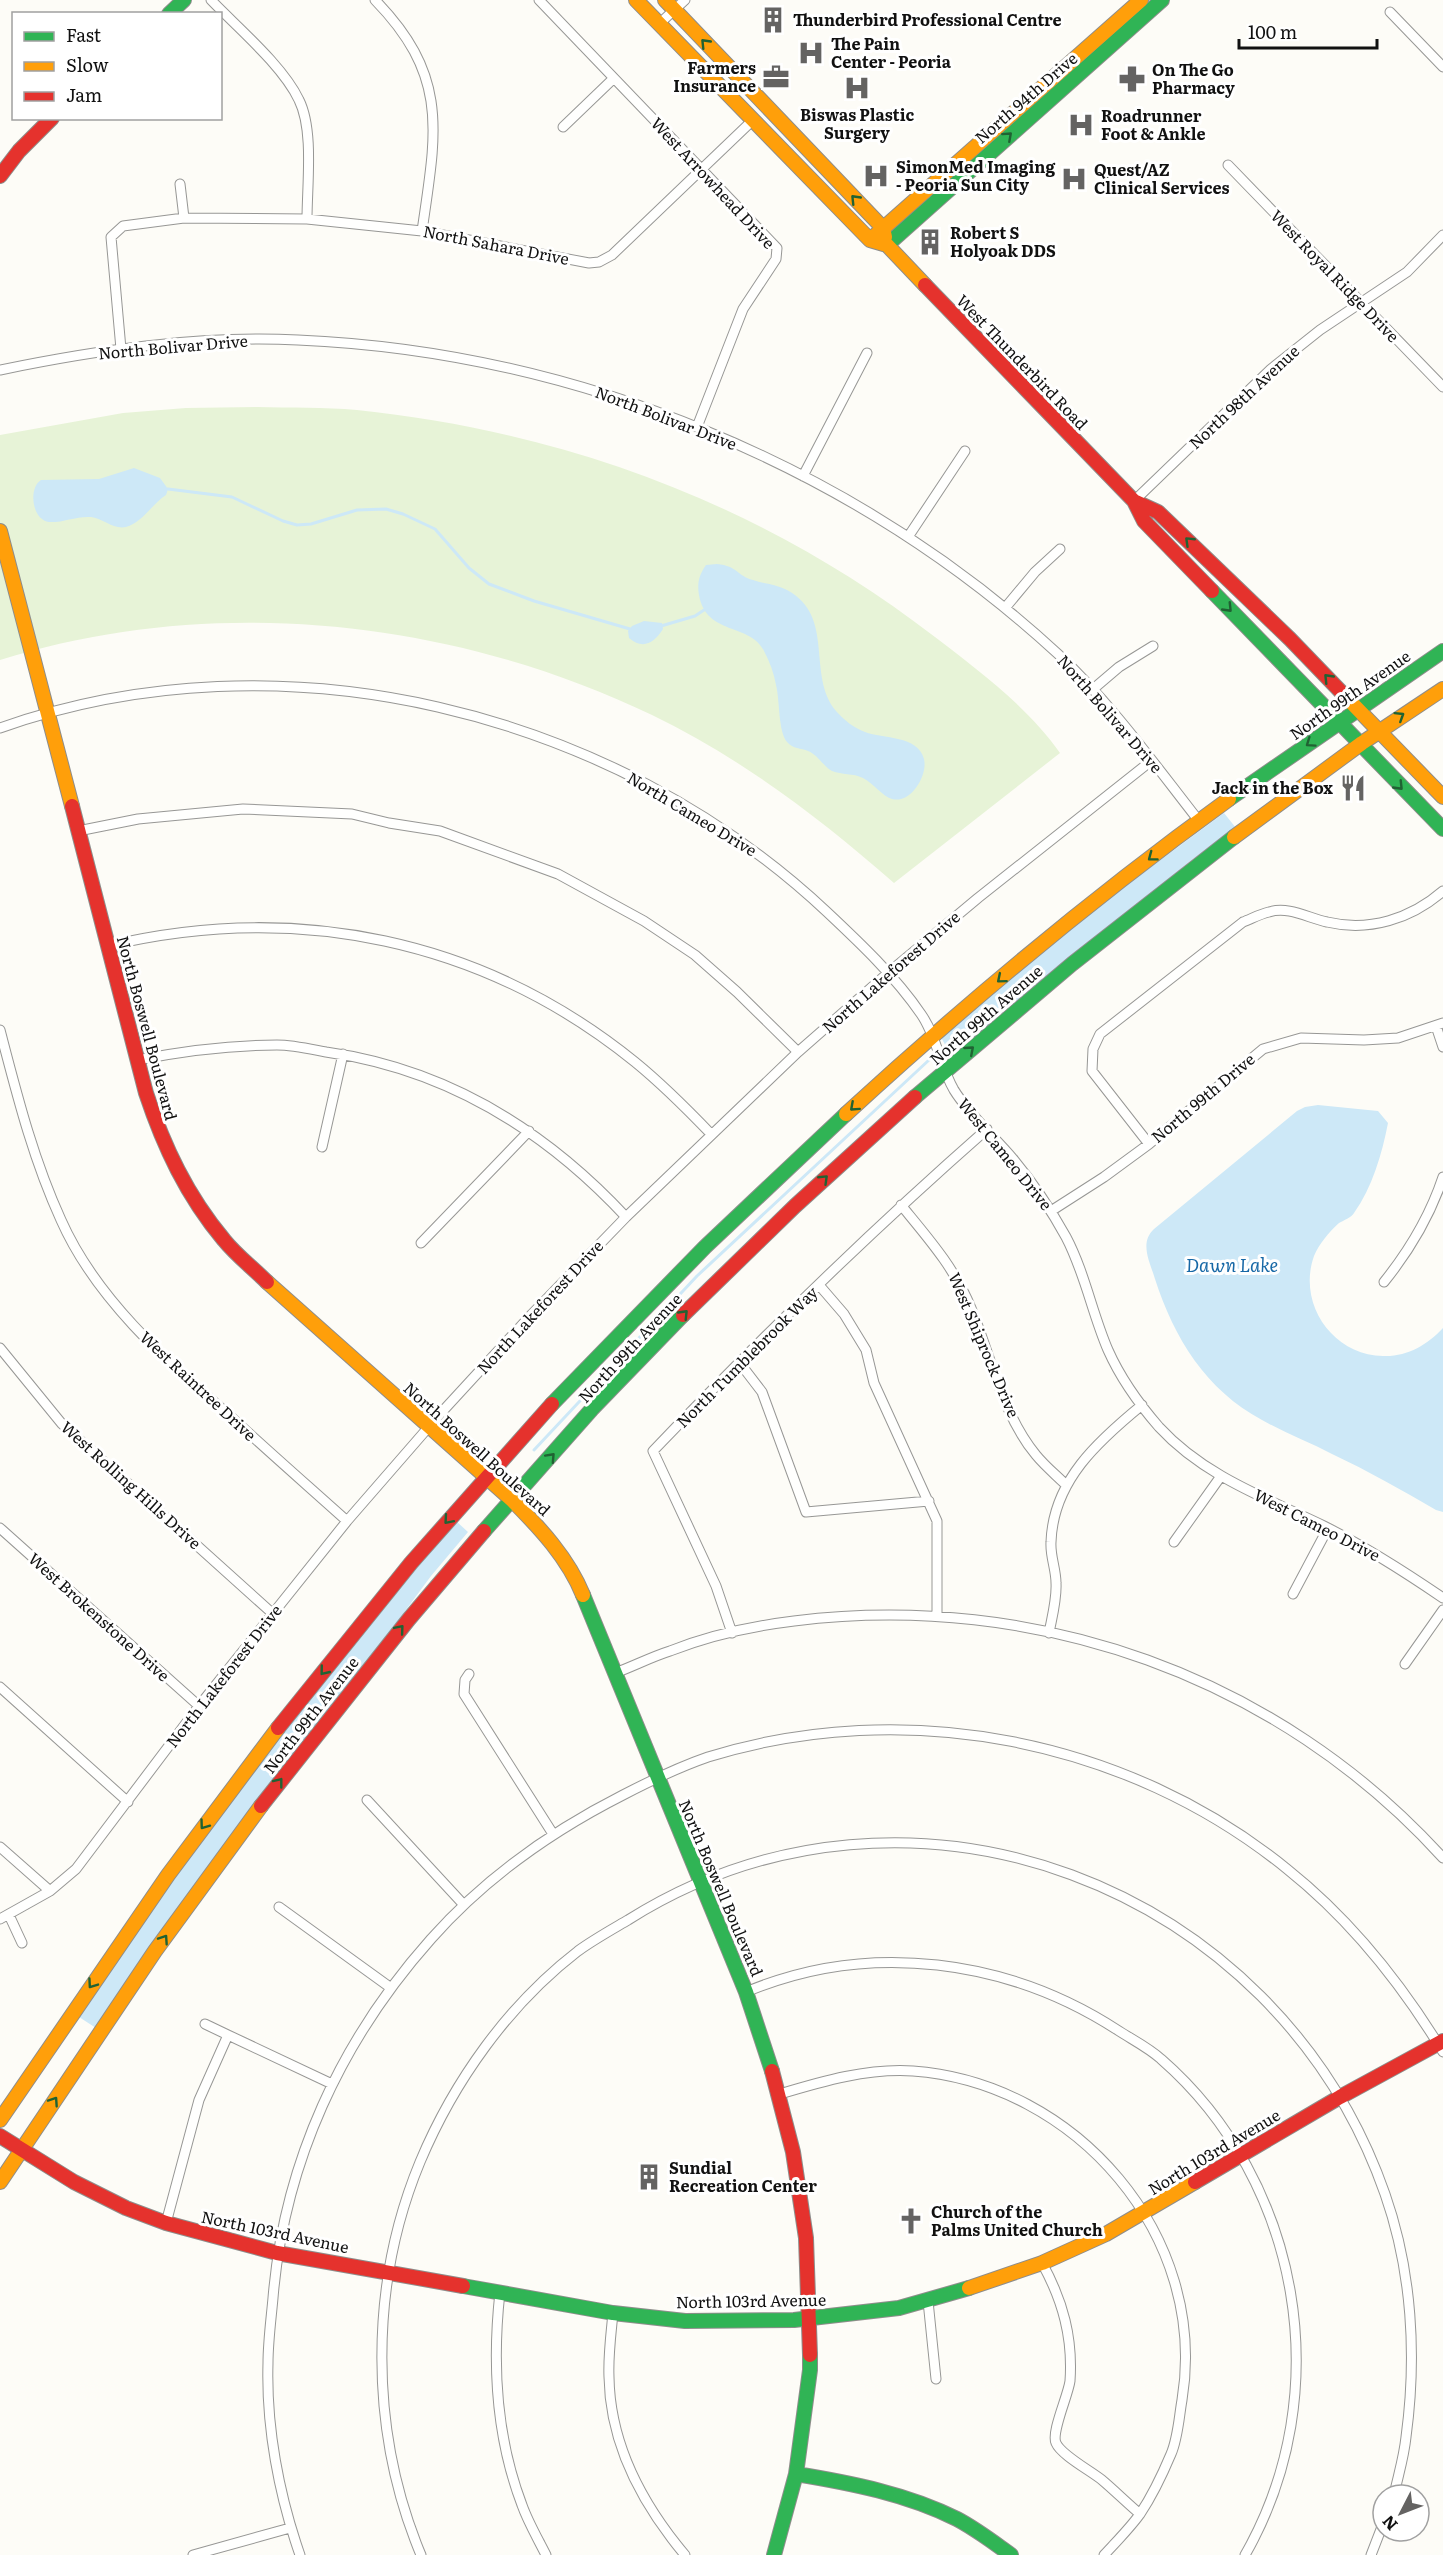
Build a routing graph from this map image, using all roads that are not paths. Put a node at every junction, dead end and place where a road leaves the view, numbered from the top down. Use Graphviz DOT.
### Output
graph roads {
  1 [pos="184,0"];
  2 [pos="211,0"];
  3 [pos="375,0"];
  4 [pos="539,0"];
  5 [pos="636,0"];
  6 [pos="1141,0"];
  7 [pos="1162,0"];
  8 [pos="674,3"];
  9 [pos="171,12"];
  10 [pos="1390,12"];
  11 [pos="659,24"];
  12 [pos="1112,26"];
  13 [pos="1122,36"];
  14 [pos="1443,67"];
  15 [pos="614,78"];
  16 [pos="50,120"];
  17 [pos="753,120"];
  18 [pos="563,128"];
  19 [pos="976,155"];
  20 [pos="813,156"];
  21 [pos="1228,165"];
  22 [pos="701,169"];
  23 [pos="0,176"];
  24 [pos="180,184"];
  25 [pos="936,191"];
  26 [pos="184,218"];
  27 [pos="307,219"];
  28 [pos="883,228"];
  29 [pos="422,231"];
  30 [pos="1443,235"];
  31 [pos="870,240"];
  32 [pos="886,245"];
  33 [pos="1361,303"];
  34 [pos="121,349"];
  35 [pos="867,353"];
  36 [pos="0,370"];
  37 [pos="1443,387"];
  38 [pos="697,428"];
  39 [pos="965,451"];
  40 [pos="804,476"];
  41 [pos="1134,501"];
  42 [pos="0,531"];
  43 [pos="908,537"];
  44 [pos="1059,549"];
  45 [pos="1005,608"];
  46 [pos="1154,646"];
  47 [pos="1443,651"];
  48 [pos="1443,689"];
  49 [pos="1092,690"];
  50 [pos="47,714"];
  51 [pos="1368,720"];
  52 [pos="0,728"];
  53 [pos="1343,728"];
  54 [pos="1359,744"];
  55 [pos="1151,761"];
  56 [pos="1443,797"];
  57 [pos="1199,821"];
  58 [pos="1443,829"];
  59 [pos="78,831"];
  60 [pos="1443,891"];
  61 [pos="107,946"];
  62 [pos="887,974"];
  63 [pos="1439,1025"];
  64 [pos="0,1030"];
  65 [pos="933,1036"];
  66 [pos="1443,1047"];
  67 [pos="798,1052"];
  68 [pos="343,1054"];
  69 [pos="137,1060"];
  70 [pos="946,1071"];
  71 [pos="987,1129"];
  72 [pos="529,1131"];
  73 [pos="711,1134"];
  74 [pos="1149,1144"];
  75 [pos="322,1147"];
  76 [pos="1443,1177"];
  77 [pos="901,1205"];
  78 [pos="1052,1211"];
  79 [pos="626,1217"];
  80 [pos="421,1242"];
  81 [pos="1384,1282"];
  82 [pos="819,1285"];
  83 [pos="0,1348"];
  84 [pos="738,1362"];
  85 [pos="1142,1405"];
  86 [pos="430,1425"];
  87 [pos="486,1476"];
  88 [pos="1221,1476"];
  89 [pos="1065,1485"];
  90 [pos="512,1500"];
  91 [pos="929,1501"];
  92 [pos="347,1521"];
  93 [pos="0,1528"];
  94 [pos="1328,1528"];
  95 [pos="1174,1542"];
  96 [pos="1293,1594"];
  97 [pos="1443,1598"];
  98 [pos="1443,1610"];
  99 [pos="272,1613"];
  100 [pos="937,1614"];
  101 [pos="732,1633"];
  102 [pos="1049,1633"];
  103 [pos="1406,1665"];
  104 [pos="615,1673"];
  105 [pos="469,1674"];
  106 [pos="0,1688"];
  107 [pos="199,1706"];
  108 [pos="657,1778"];
  109 [pos="367,1800"];
  110 [pos="128,1802"];
  111 [pos="553,1834"];
  112 [pos="0,1847"];
  113 [pos="1443,1858"];
  114 [pos="699,1880"];
  115 [pos="50,1891"];
  116 [pos="464,1905"];
  117 [pos="279,1907"];
  118 [pos="5,1917"];
  119 [pos="22,1943"];
  120 [pos="391,1988"];
  121 [pos="746,1992"];
  122 [pos="205,2024"];
  123 [pos="228,2035"];
  124 [pos="1441,2046"];
  125 [pos="332,2084"];
  126 [pos="780,2094"];
  127 [pos="1340,2097"];
  128 [pos="0,2120"];
  129 [pos="2,2142"];
  130 [pos="21,2149"];
  131 [pos="1241,2154"];
  132 [pos="0,2182"];
  133 [pos="1144,2212"];
  134 [pos="166,2223"];
  135 [pos="277,2253"];
  136 [pos="1042,2263"];
  137 [pos="388,2272"];
  138 [pos="500,2292"];
  139 [pos="928,2301"];
  140 [pos="613,2313"];
  141 [pos="809,2319"];
  142 [pos="936,2379"];
  143 [pos="796,2474"];
  144 [pos="1397,2483"];
  145 [pos="1140,2514"];
  146 [pos="290,2528"];
  147 [pos="194,2555"];
  148 [pos="300,2555"];
  149 [pos="421,2555"];
  150 [pos="546,2555"];
  151 [pos="685,2555"];
  152 [pos="774,2555"];
  153 [pos="1011,2555"];
  154 [pos="1104,2555"];
  155 [pos="1245,2555"];
  1 -- 9 [label="main road"];
  2 -- 27 [label="street"];
  3 -- 29 [label="street"];
  4 -- 15 [label="street, West Arrowhead Drive"];
  5 -- 11 [label="main road, West Thunderbird Road"];
  6 -- 12 [label="main road, North 94th Drive"];
  7 -- 13 [label="main road, North 94th Drive"];
  8 -- 11 [label="street"];
  20 -- 8 [label="main road, one-way"];
  10 -- 14 [label="street"];
  11 -- 17 [label="main road, West Thunderbird Road"];
  12 -- 13 [label="main road"];
  12 -- 19 [label="main road, North 94th Drive"];
  19 -- 13 [label="main road, North 94th Drive, one-way"];
  15 -- 18 [label="street"];
  15 -- 22 [label="street, West Arrowhead Drive"];
  16 -- 23 [label="main road"];
  17 -- 20 [label="main road"];
  17 -- 22 [label="street, North Sahara Drive"];
  17 -- 31 [label="main road, West Thunderbird Road"];
  19 -- 25 [label="main road, North 94th Drive"];
  28 -- 20 [label="main road, one-way"];
  21 -- 33 [label="street, West Royal Ridge Drive"];
  22 -- 29 [label="street, North Sahara Drive"];
  22 -- 38 [label="street, West Arrowhead Drive"];
  24 -- 26 [label="street"];
  25 -- 28 [label="main road, North 94th Drive"];
  25 -- 32 [label="main road, North 94th Drive"];
  26 -- 27 [label="street, North Sahara Drive"];
  26 -- 34 [label="street, North Sahara Drive"];
  27 -- 29 [label="street, North Sahara Drive"];
  28 -- 31 [label="main road, North 94th Drive"];
  28 -- 32 [label="main road"];
  30 -- 33 [label="street, North 98th Avenue"];
  31 -- 32 [label="main road, West Thunderbird Road"];
  32 -- 41 [label="main road, West Thunderbird Road"];
  33 -- 37 [label="street, West Royal Ridge Drive"];
  33 -- 41 [label="street, North 98th Avenue"];
  34 -- 36 [label="street, North Bolivar Drive"];
  34 -- 38 [label="street, North Bolivar Drive"];
  35 -- 40 [label="street"];
  38 -- 40 [label="street, North Bolivar Drive"];
  39 -- 43 [label="street"];
  40 -- 43 [label="street, North Bolivar Drive"];
  51 -- 41 [label="main road, West Thunderbird Road, one-way"];
  41 -- 53 [label="main road, West Thunderbird Road, one-way"];
  42 -- 50 [label="main road, North Boswell Boulevard"];
  43 -- 45 [label="street, North Bolivar Drive"];
  44 -- 45 [label="street"];
  45 -- 49 [label="street, North Bolivar Drive"];
  46 -- 49 [label="street"];
  47 -- 51 [label="main road, North 99th Avenue"];
  51 -- 48 [label="main road, North 99th Avenue, one-way"];
  49 -- 55 [label="street, North Bolivar Drive"];
  50 -- 52 [label="street, North Cameo Drive"];
  50 -- 59 [label="main road, North Boswell Boulevard"];
  50 -- 62 [label="street, North Cameo Drive"];
  51 -- 53 [label="main road, North 99th Avenue"];
  51 -- 54 [label="main road, North 99th Avenue"];
  51 -- 56 [label="main road, West Thunderbird Road"];
  53 -- 54 [label="main road, West Thunderbird Road"];
  53 -- 57 [label="main road, North 99th Avenue, one-way"];
  54 -- 58 [label="main road, West Thunderbird Road, one-way"];
  70 -- 54 [label="main road, North 99th Avenue, one-way"];
  55 -- 57 [label="street, North Bolivar Drive"];
  55 -- 62 [label="street, North Lakeforest Drive"];
  57 -- 65 [label="main road, North 99th Avenue, one-way"];
  59 -- 61 [label="main road, North Boswell Boulevard"];
  59 -- 67 [label="street"];
  60 -- 74 [label="street"];
  61 -- 69 [label="main road, North Boswell Boulevard"];
  61 -- 73 [label="street"];
  62 -- 65 [label="street, West Cameo Drive"];
  62 -- 67 [label="street, North Lakeforest Drive"];
  63 -- 66 [label="street"];
  63 -- 74 [label="street, North 99th Drive"];
  64 -- 92 [label="street, West Raintree Drive"];
  65 -- 70 [label="street, West Cameo Drive"];
  65 -- 87 [label="main road, North 99th Avenue, one-way"];
  67 -- 73 [label="street, North Lakeforest Drive"];
  68 -- 69 [label="street"];
  68 -- 72 [label="street"];
  68 -- 75 [label="street"];
  69 -- 86 [label="main road, North Boswell Boulevard"];
  70 -- 71 [label="street, West Cameo Drive"];
  90 -- 70 [label="main road, North 99th Avenue, one-way"];
  71 -- 77 [label="street, North Tumblebrook Way"];
  71 -- 78 [label="street, West Cameo Drive"];
  72 -- 79 [label="street"];
  72 -- 80 [label="street"];
  73 -- 79 [label="street, North Lakeforest Drive"];
  74 -- 78 [label="street, North 99th Drive"];
  76 -- 81 [label="street"];
  77 -- 82 [label="street, North Tumblebrook Way"];
  77 -- 89 [label="street, West Shiprock Drive"];
  78 -- 85 [label="street, West Cameo Drive"];
  79 -- 86 [label="street, North Lakeforest Drive"];
  82 -- 84 [label="street, North Tumblebrook Way"];
  82 -- 91 [label="street"];
  83 -- 99 [label="street, West Rolling Hills Drive"];
  84 -- 91 [label="street"];
  84 -- 101 [label="street, North Tumblebrook Way"];
  85 -- 88 [label="street, West Cameo Drive"];
  85 -- 89 [label="street"];
  86 -- 87 [label="main road, North Boswell Boulevard"];
  86 -- 92 [label="street, North Lakeforest Drive"];
  87 -- 90 [label="main road, North Boswell Boulevard"];
  87 -- 128 [label="main road, North 99th Avenue, one-way"];
  88 -- 94 [label="street, West Cameo Drive"];
  88 -- 95 [label="street"];
  89 -- 102 [label="street"];
  90 -- 104 [label="main road, North Boswell Boulevard"];
  130 -- 90 [label="main road, North 99th Avenue, one-way"];
  91 -- 100 [label="street"];
  92 -- 99 [label="street, North Lakeforest Drive"];
  93 -- 107 [label="street, West Brokenstone Drive"];
  94 -- 96 [label="street"];
  94 -- 97 [label="street, West Cameo Drive"];
  98 -- 103 [label="street"];
  99 -- 107 [label="street, North Lakeforest Drive"];
  100 -- 101 [label="street"];
  100 -- 102 [label="street"];
  101 -- 104 [label="street"];
  102 -- 113 [label="street"];
  104 -- 108 [label="main road, North Boswell Boulevard"];
  105 -- 111 [label="street"];
  106 -- 110 [label="street"];
  107 -- 110 [label="street, North Lakeforest Drive"];
  108 -- 111 [label="street"];
  108 -- 114 [label="main road, North Boswell Boulevard"];
  108 -- 124 [label="street"];
  109 -- 116 [label="street"];
  110 -- 115 [label="street, North Lakeforest Drive"];
  111 -- 116 [label="street"];
  112 -- 115 [label="street"];
  114 -- 121 [label="main road, North Boswell Boulevard"];
  114 -- 127 [label="street"];
  114 -- 137 [label="street"];
  115 -- 118 [label="street, North Lakeforest Drive"];
  116 -- 120 [label="street"];
  117 -- 120 [label="street"];
  118 -- 119 [label="street"];
  120 -- 125 [label="street"];
  121 -- 126 [label="main road, North Boswell Boulevard"];
  121 -- 131 [label="street"];
  122 -- 123 [label="street"];
  123 -- 125 [label="street"];
  123 -- 134 [label="street"];
  124 -- 127 [label="main road, North 103rd Avenue"];
  125 -- 135 [label="street"];
  126 -- 133 [label="street"];
  126 -- 141 [label="main road, North Boswell Boulevard"];
  127 -- 131 [label="main road, North 103rd Avenue"];
  127 -- 144 [label="street"];
  129 -- 130 [label="main road, North 103rd Avenue"];
  130 -- 132 [label="main road, North 99th Avenue"];
  130 -- 134 [label="main road, North 103rd Avenue"];
  131 -- 133 [label="main road, North 103rd Avenue"];
  131 -- 155 [label="street"];
  133 -- 136 [label="main road, North 103rd Avenue"];
  133 -- 145 [label="street"];
  134 -- 135 [label="main road, North 103rd Avenue"];
  135 -- 137 [label="main road, North 103rd Avenue"];
  135 -- 146 [label="street"];
  136 -- 139 [label="main road, North 103rd Avenue"];
  136 -- 145 [label="street"];
  137 -- 138 [label="main road, North 103rd Avenue"];
  137 -- 149 [label="street"];
  138 -- 140 [label="main road, North 103rd Avenue"];
  138 -- 150 [label="street"];
  139 -- 141 [label="main road, North 103rd Avenue"];
  139 -- 142 [label="street"];
  140 -- 141 [label="main road, North 103rd Avenue"];
  140 -- 151 [label="street"];
  141 -- 143 [label="main road, North Boswell Boulevard"];
  143 -- 152 [label="main road, North Boswell Boulevard"];
  143 -- 153 [label="main road"];
  145 -- 154 [label="street"];
  146 -- 147 [label="street"];
  146 -- 148 [label="street"];
}
